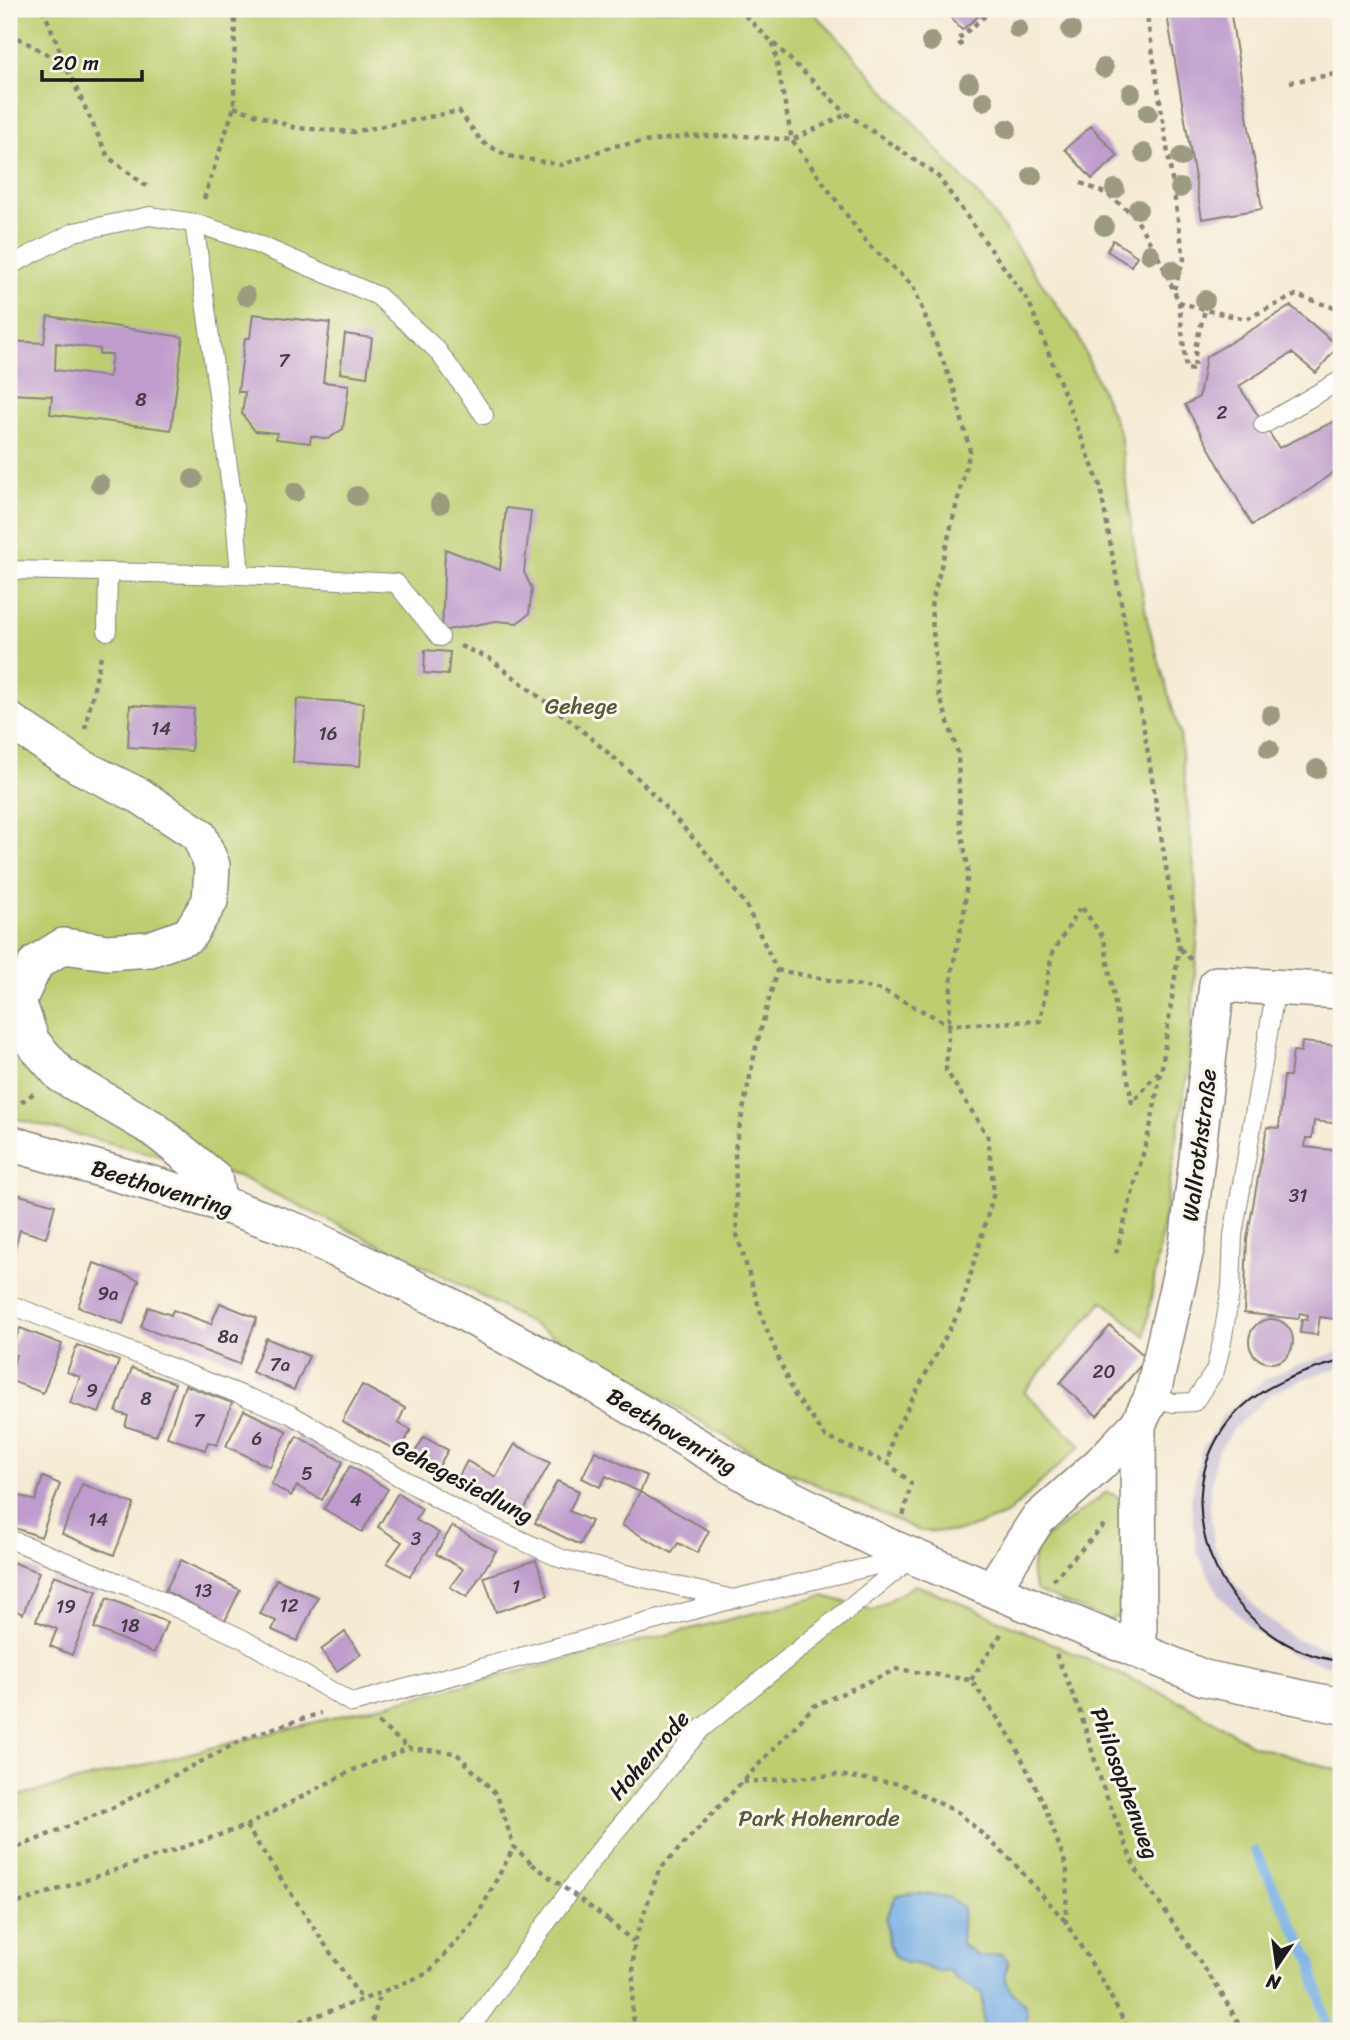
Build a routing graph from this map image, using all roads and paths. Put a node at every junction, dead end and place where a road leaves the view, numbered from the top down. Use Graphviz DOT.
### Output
graph roads {
  1 [pos="43,9"];
  2 [pos="235,9"];
  3 [pos="738,9"];
  4 [pos="993,9"];
  5 [pos="1146,9"];
  6 [pos="9,33"];
  7 [pos="773,43"];
  8 [pos="962,46"];
  9 [pos="65,64"];
  10 [pos="1341,73"];
  11 [pos="1290,82"];
  12 [pos="234,107"];
  13 [pos="847,114"];
  14 [pos="792,140"];
  15 [pos="1081,183"];
  16 [pos="151,190"];
  17 [pos="194,223"];
  18 [pos="9,266"];
  19 [pos="1174,290"];
  20 [pos="1179,302"];
  21 [pos="1205,310"];
  22 [pos="1341,310"];
  23 [pos="1341,380"];
  24 [pos="484,415"];
  25 [pos="1263,425"];
  26 [pos="9,570"];
  27 [pos="108,572"];
  28 [pos="240,575"];
  29 [pos="107,631"];
  30 [pos="440,637"];
  31 [pos="9,720"];
  32 [pos="77,765"];
  33 [pos="1341,867"];
  34 [pos="1335,918"];
  35 [pos="776,970"];
  36 [pos="1276,988"];
  37 [pos="1341,991"];
  38 [pos="950,1025"];
  39 [pos="1162,1067"];
  40 [pos="9,1143"];
  41 [pos="219,1203"];
  42 [pos="1115,1257"];
  43 [pos="9,1304"];
  44 [pos="1145,1410"];
  45 [pos="888,1463"];
  46 [pos="904,1517"];
  47 [pos="9,1539"];
  48 [pos="914,1556"];
  49 [pos="993,1588"];
  50 [pos="733,1599"];
  51 [pos="1037,1608"];
  52 [pos="1006,1627"];
  53 [pos="1139,1651"];
  54 [pos="971,1680"];
  55 [pos="352,1703"];
  56 [pos="1341,1706"];
  57 [pos="409,1748"];
  58 [pos="742,1782"];
  59 [pos="246,1826"];
  60 [pos="514,1847"];
  61 [pos="9,1850"];
  62 [pos="9,1906"];
  63 [pos="1066,1923"];
  64 [pos="634,1942"];
  65 [pos="381,1992"];
  66 [pos="362,2000"];
  67 [pos="271,2031"];
  68 [pos="369,2031"];
  69 [pos="468,2031"];
  70 [pos="636,2031"];
  71 [pos="1129,2031"];
  72 [pos="1243,2031"];
  1 -- 9 [label="path"];
  2 -- 12 [label="path"];
  3 -- 7 [label="path"];
  4 -- 8 [label="path"];
  5 -- 19 [label="path"];
  6 -- 9 [label="path"];
  7 -- 13 [label="path"];
  7 -- 14 [label="path"];
  9 -- 16 [label="path"];
  10 -- 11 [label="path"];
  12 -- 14 [label="path"];
  12 -- 17 [label="path"];
  13 -- 14 [label="path"];
  13 -- 39 [label="path"];
  14 -- 38 [label="path"];
  15 -- 19 [label="path"];
  17 -- 18 [label="lane"];
  17 -- 24 [label="lane"];
  17 -- 28 [label="lane"];
  19 -- 20 [label="path"];
  20 -- 21 [label="path"];
  20 -- 21 [label="path"];
  21 -- 22 [label="path"];
  23 -- 25 [label="lane"];
  26 -- 27 [label="lane"];
  27 -- 28 [label="lane"];
  27 -- 29 [label="lane"];
  28 -- 30 [label="lane"];
  29 -- 32 [label="path"];
  30 -- 35 [label="path"];
  31 -- 32 [label="street"];
  32 -- 41 [label="street"];
  33 -- 34 [label="path"];
  35 -- 38 [label="path"];
  35 -- 45 [label="path"];
  36 -- 37 [label="street, Wallrothstraße"];
  36 -- 44 [label="lane"];
  36 -- 44 [label="street, Wallrothstraße"];
  38 -- 39 [label="path"];
  38 -- 45 [label="path"];
  39 -- 42 [label="path"];
  40 -- 41 [label="street, Beethovenring"];
  41 -- 48 [label="street, Beethovenring"];
  43 -- 50 [label="lane, Gehegesiedlung"];
  44 -- 49 [label="street"];
  44 -- 53 [label="street, Wallrothstraße"];
  45 -- 46 [label="path"];
  47 -- 55 [label="lane"];
  48 -- 49 [label="street, Beethovenring"];
  48 -- 50 [label="lane, Gehegesiedlung"];
  48 -- 69 [label="lane, Hohenrode"];
  49 -- 51 [label="street, Beethovenring"];
  50 -- 55 [label="lane"];
  51 -- 53 [label="street, Beethovenring"];
  51 -- 72 [label="path, Philosophenweg"];
  52 -- 54 [label="path"];
  53 -- 56 [label="street, Beethovenring"];
  54 -- 58 [label="path"];
  54 -- 63 [label="path"];
  55 -- 57 [label="path"];
  55 -- 61 [label="path"];
  57 -- 59 [label="path"];
  57 -- 60 [label="path"];
  58 -- 63 [label="path"];
  58 -- 64 [label="path"];
  59 -- 62 [label="path"];
  59 -- 66 [label="path"];
  60 -- 64 [label="path, bridge"];
  60 -- 65 [label="path"];
  63 -- 71 [label="path"];
  64 -- 70 [label="path"];
  65 -- 66 [label="path"];
  65 -- 68 [label="path"];
  66 -- 67 [label="path"];
}
